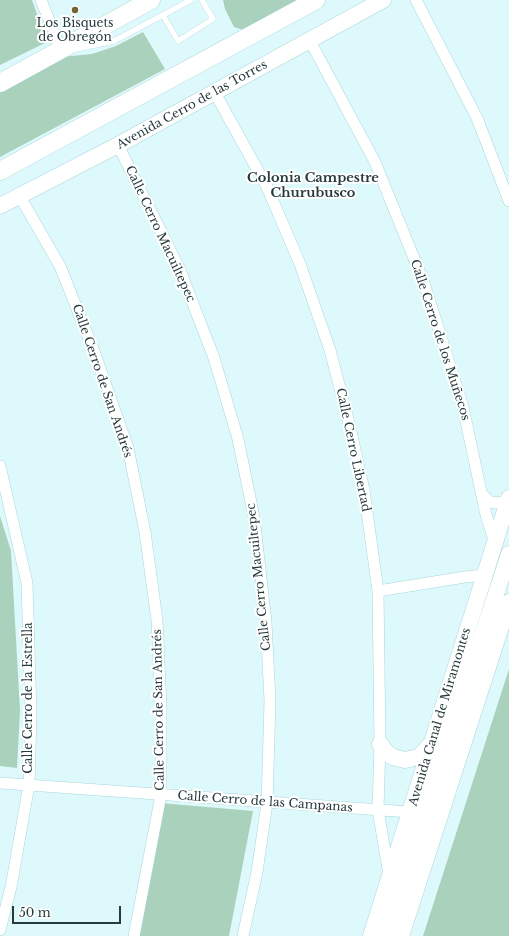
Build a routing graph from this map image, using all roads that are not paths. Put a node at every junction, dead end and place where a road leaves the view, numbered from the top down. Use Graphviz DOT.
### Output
graph roads {
  1 [pos="41,0"];
  2 [pos="151,0"];
  3 [pos="191,0"];
  4 [pos="202,0"];
  5 [pos="316,0"];
  6 [pos="383,0"];
  7 [pos="416,0"];
  8 [pos="164,15"];
  9 [pos="310,41"];
  10 [pos="61,50"];
  11 [pos="0,83"];
  12 [pos="215,93"];
  13 [pos="118,145"];
  14 [pos="0,172"];
  15 [pos="19,195"];
  16 [pos="509,201"];
  17 [pos="0,206"];
  18 [pos="0,466"];
  19 [pos="482,494"];
  20 [pos="509,498"];
  21 [pos="495,544"];
  22 [pos="509,554"];
  23 [pos="484,575"];
  24 [pos="378,591"];
  25 [pos="509,602"];
  26 [pos="433,736"];
  27 [pos="380,744"];
  28 [pos="0,783"];
  29 [pos="29,786"];
  30 [pos="161,795"];
  31 [pos="267,803"];
  32 [pos="378,810"];
  33 [pos="410,812"];
  34 [pos="389,879"];
  35 [pos="0,930"];
  36 [pos="134,936"];
  37 [pos="243,936"];
  38 [pos="371,936"];
  39 [pos="385,936"];
  40 [pos="401,936"];
  1 -- 10 [label="street"];
  2 -- 10 [label="main road"];
  3 -- 8 [label="lane"];
  4 -- 8 [label="lane"];
  5 -- 14 [label="main road"];
  6 -- 9 [label="street, Avenida Cerro de las Torres"];
  7 -- 16 [label="street"];
  8 -- 10 [label="lane"];
  9 -- 12 [label="street, Avenida Cerro de las Torres"];
  9 -- 19 [label="street, Calle Cerro de los Muñecos"];
  10 -- 11 [label="main road"];
  12 -- 13 [label="street, Avenida Cerro de las Torres"];
  12 -- 24 [label="street, Calle Cerro Libertad"];
  13 -- 15 [label="street, Avenida Cerro de las Torres"];
  13 -- 31 [label="street, Calle Cerro Macuiltepec"];
  15 -- 17 [label="street, Avenida Cerro de las Torres"];
  15 -- 30 [label="street, Calle Cerro de San Andrés"];
  18 -- 29 [label="street, Calle Cerro de la Estrella"];
  19 -- 20 [label="street"];
  19 -- 21 [label="street, Calle Cerro de los Muñecos"];
  20 -- 21 [label="street, Avenida Canal de Miramontes"];
  21 -- 23 [label="street, Avenida Canal de Miramontes"];
  22 -- 39 [label="street, Avenida Canal de Miramontes"];
  23 -- 24 [label="street"];
  23 -- 26 [label="street, Avenida Canal de Miramontes"];
  24 -- 27 [label="street, Calle Cerro Libertad"];
  25 -- 40 [label="street"];
  26 -- 27 [label="street"];
  26 -- 33 [label="street, Avenida Canal de Miramontes"];
  27 -- 32 [label="street, Calle Cerro Libertad"];
  28 -- 29 [label="street, Calle Cerro de las Campanas"];
  29 -- 30 [label="street, Calle Cerro de las Campanas"];
  29 -- 35 [label="street, Calle Cerro de la Estrella"];
  30 -- 31 [label="street, Calle Cerro de las Campanas"];
  30 -- 36 [label="street, Calle Cerro de San Andrés"];
  31 -- 32 [label="street, Calle Cerro de las Campanas"];
  31 -- 37 [label="street, Calle Cerro Macuiltepec"];
  32 -- 33 [label="street, Calle Cerro de las Campanas"];
  32 -- 34 [label="street, Calle Cerro Libertad"];
  33 -- 34 [label="street, Avenida Canal de Miramontes"];
  34 -- 38 [label="street, Avenida Canal de Miramontes"];
}
